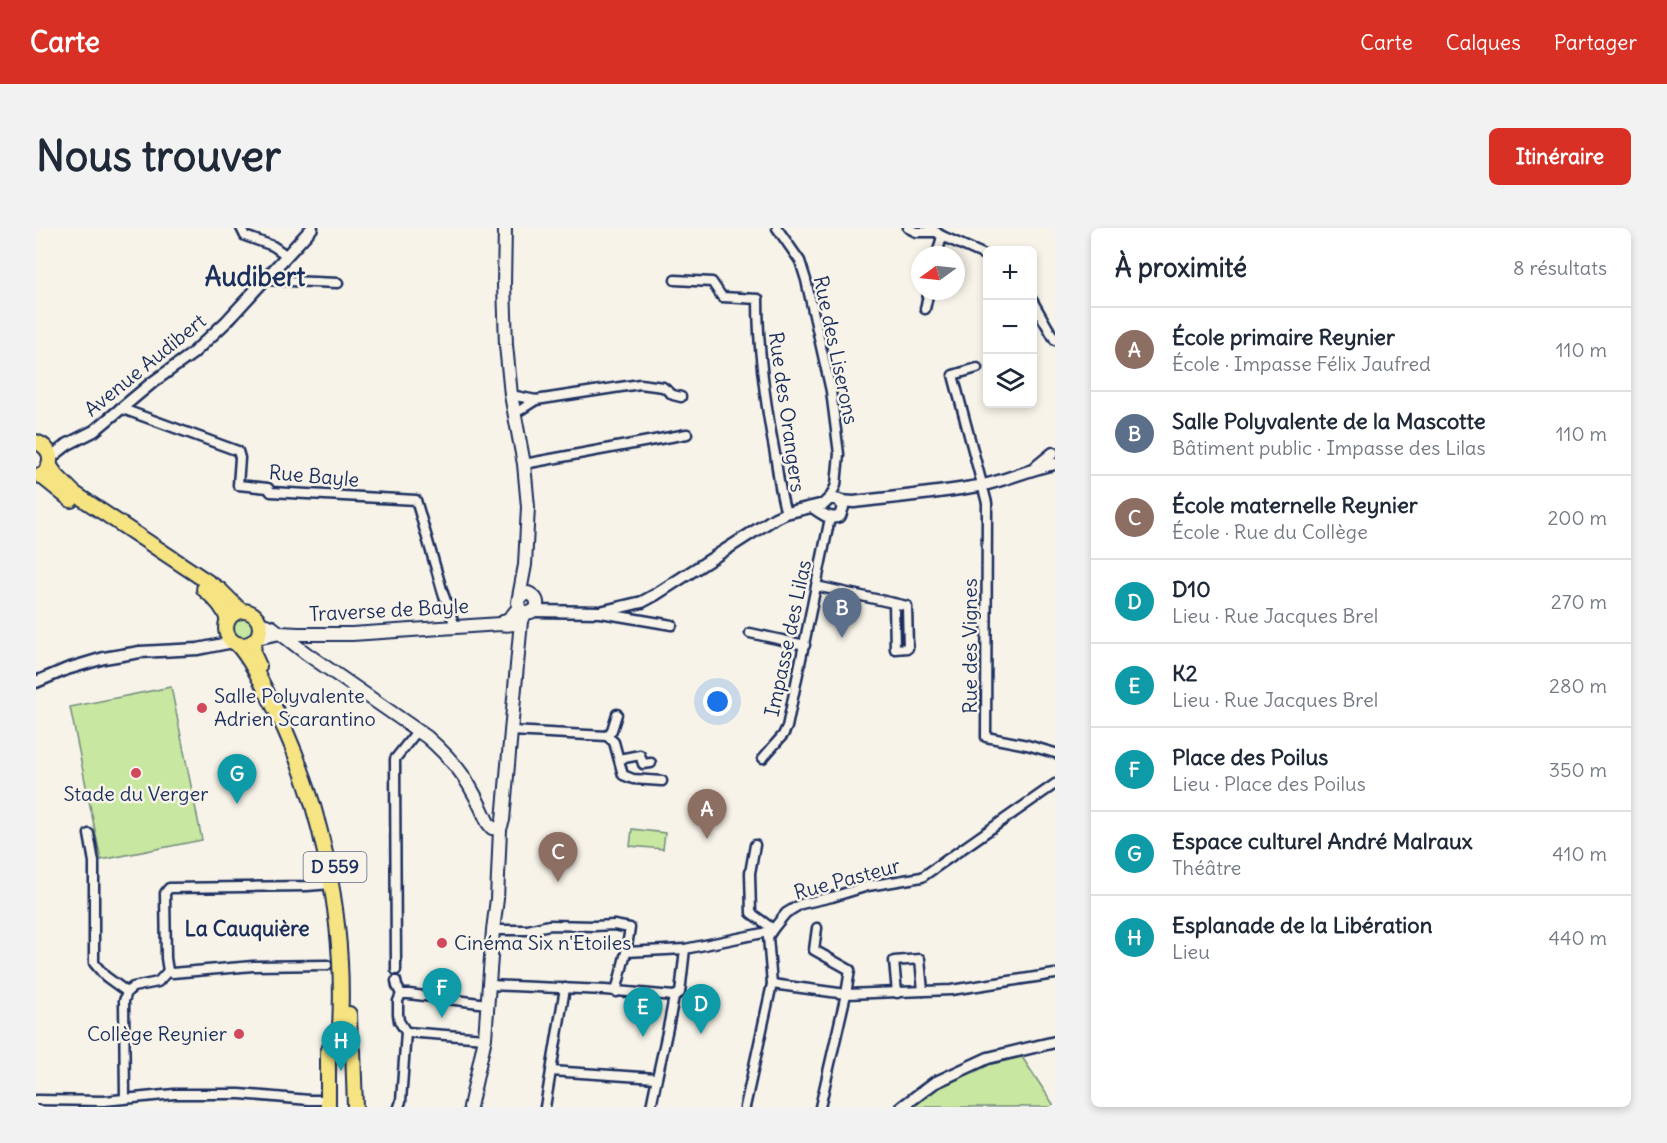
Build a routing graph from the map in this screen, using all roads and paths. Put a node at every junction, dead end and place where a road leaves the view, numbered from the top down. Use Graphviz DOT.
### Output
graph roads {
  1 [pos="241,228"];
  2 [pos="312,228"];
  3 [pos="505,228"];
  4 [pos="777,228"];
  5 [pos="908,228"];
  6 [pos="936,232"];
  7 [pos="983,254"];
  8 [pos="286,255"];
  9 [pos="264,280"];
  10 [pos="675,280"];
  11 [pos="338,283"];
  12 [pos="927,300"];
  13 [pos="925,309"];
  14 [pos="1037,309"];
  15 [pos="1055,340"];
  16 [pos="977,368"];
  17 [pos="511,395"];
  18 [pos="681,397"];
  19 [pos="536,400"];
  20 [pos="120,408"];
  21 [pos="514,414"];
  22 [pos="687,434"];
  23 [pos="40,444"];
  24 [pos="68,444"];
  25 [pos="1054,458"];
  26 [pos="524,464"];
  27 [pos="44,469"];
  28 [pos="981,486"];
  29 [pos="833,506"];
  30 [pos="786,513"];
  31 [pos="816,586"];
  32 [pos="894,603"];
  33 [pos="527,606"];
  34 [pos="241,611"];
  35 [pos="600,612"];
  36 [pos="259,622"];
  37 [pos="672,625"];
  38 [pos="455,626"];
  39 [pos="280,633"];
  40 [pos="750,633"];
  41 [pos="231,634"];
  42 [pos="255,640"];
  43 [pos="805,645"];
  44 [pos="36,682"];
  45 [pos="617,714"];
  46 [pos="418,730"];
  47 [pos="511,730"];
  48 [pos="607,736"];
  49 [pos="1055,753"];
  50 [pos="763,758"];
  51 [pos="619,759"];
  52 [pos="651,763"];
  53 [pos="662,781"];
  54 [pos="1055,784"];
  55 [pos="500,830"];
  56 [pos="89,834"];
  57 [pos="755,846"];
  58 [pos="324,885"];
  59 [pos="817,928"];
  60 [pos="773,929"];
  61 [pos="493,930"];
  62 [pos="685,949"];
  63 [pos="626,952"];
  64 [pos="327,965"];
  65 [pos="396,970"];
  66 [pos="168,971"];
  67 [pos="1055,974"];
  68 [pos="772,984"];
  69 [pos="489,985"];
  70 [pos="565,988"];
  71 [pos="923,991"];
  72 [pos="127,992"];
  73 [pos="616,992"];
  74 [pos="897,993"];
  75 [pos="846,994"];
  76 [pos="674,996"];
  77 [pos="488,1004"];
  78 [pos="406,1032"];
  79 [pos="485,1038"];
  80 [pos="343,1042"];
  81 [pos="1055,1042"];
  82 [pos="551,1071"];
  83 [pos="656,1078"];
  84 [pos="125,1098"];
  85 [pos="36,1100"];
  86 [pos="328,1104"];
  87 [pos="355,1107"];
  88 [pos="399,1107"];
  89 [pos="470,1107"];
  90 [pos="545,1107"];
  91 [pos="651,1107"];
  92 [pos="745,1107"];
  93 [pos="820,1107"];
  94 [pos="902,1107"];
  1 -- 8 [label="street"];
  2 -- 8 [label="street, Avenue Audibert"];
  3 -- 17 [label="main road"];
  4 -- 29 [label="street, Rue des Liserons"];
  5 -- 6 [label="street"];
  6 -- 7 [label="street"];
  8 -- 9 [label="street, Avenue Audibert"];
  9 -- 11 [label="street"];
  9 -- 20 [label="street, Avenue Audibert"];
  10 -- 30 [label="street, Rue des Orangers"];
  12 -- 13 [label="street"];
  14 -- 15 [label="street"];
  16 -- 28 [label="street, Rue des Vignes"];
  17 -- 19 [label="street"];
  17 -- 21 [label="main road"];
  18 -- 19 [label="street"];
  19 -- 21 [label="street"];
  20 -- 24 [label="street, Avenue Audibert"];
  20 -- 38 [label="street, Rue Bayle"];
  21 -- 26 [label="main road"];
  22 -- 26 [label="street"];
  23 -- 24 [label="street, Avenue Audibert"];
  23 -- 27 [label="main road"];
  24 -- 27 [label="street, Avenue Audibert"];
  25 -- 28 [label="street"];
  26 -- 33 [label="main road"];
  27 -- 34 [label="main road"];
  27 -- 41 [label="main road, D 559"];
  28 -- 29 [label="street"];
  28 -- 49 [label="street, Rue des Vignes"];
  29 -- 30 [label="street"];
  29 -- 31 [label="street, Impasse des Lilas"];
  30 -- 35 [label="street"];
  31 -- 32 [label="street"];
  31 -- 43 [label="street, Impasse des Lilas"];
  32 -- 32 [label="street"];
  33 -- 35 [label="street"];
  33 -- 38 [label="main road, Traverse de Bayle"];
  33 -- 47 [label="main road"];
  34 -- 36 [label="main road"];
  34 -- 41 [label="main road"];
  35 -- 37 [label="street"];
  36 -- 39 [label="main road, Traverse de Bayle"];
  36 -- 42 [label="main road"];
  38 -- 39 [label="main road, Traverse de Bayle"];
  39 -- 42 [label="main road, Traverse de Bayle"];
  39 -- 46 [label="main road"];
  40 -- 43 [label="street"];
  41 -- 42 [label="main road"];
  41 -- 44 [label="street"];
  41 -- 58 [label="main road, D 559"];
  42 -- 80 [label="main road, D 559"];
  43 -- 50 [label="street, Impasse des Lilas"];
  45 -- 48 [label="street"];
  46 -- 55 [label="main road"];
  46 -- 65 [label="street"];
  47 -- 48 [label="street"];
  47 -- 55 [label="main road"];
  48 -- 51 [label="street"];
  51 -- 52 [label="street"];
  51 -- 53 [label="street"];
  54 -- 60 [label="street, Rue Pasteur"];
  55 -- 61 [label="main road"];
  56 -- 72 [label="street"];
  57 -- 60 [label="street"];
  58 -- 66 [label="street"];
  58 -- 80 [label="main road, D 559"];
  59 -- 75 [label="street"];
  60 -- 62 [label="street, Rue Pasteur"];
  60 -- 68 [label="street"];
  61 -- 63 [label="street"];
  61 -- 69 [label="main road"];
  62 -- 63 [label="street, Rue Pasteur"];
  62 -- 76 [label="street"];
  63 -- 73 [label="street"];
  64 -- 66 [label="street"];
  66 -- 72 [label="street"];
  67 -- 71 [label="street"];
  68 -- 75 [label="street"];
  68 -- 92 [label="street"];
  69 -- 70 [label="street"];
  69 -- 77 [label="main road"];
  70 -- 73 [label="street"];
  70 -- 82 [label="street"];
  71 -- 74 [label="street"];
  71 -- 74 [label="street"];
  72 -- 84 [label="street"];
  73 -- 76 [label="street"];
  74 -- 75 [label="street"];
  75 -- 93 [label="street"];
  76 -- 83 [label="street"];
  77 -- 78 [label="street"];
  77 -- 79 [label="main road"];
  78 -- 79 [label="street"];
  78 -- 88 [label="street"];
  79 -- 89 [label="main road"];
  80 -- 86 [label="main road, D 559"];
  80 -- 87 [label="main road, D 559"];
  81 -- 94 [label="street"];
  82 -- 83 [label="street"];
  82 -- 90 [label="street"];
  83 -- 91 [label="street"];
  84 -- 85 [label="street"];
  84 -- 86 [label="street"];
}
